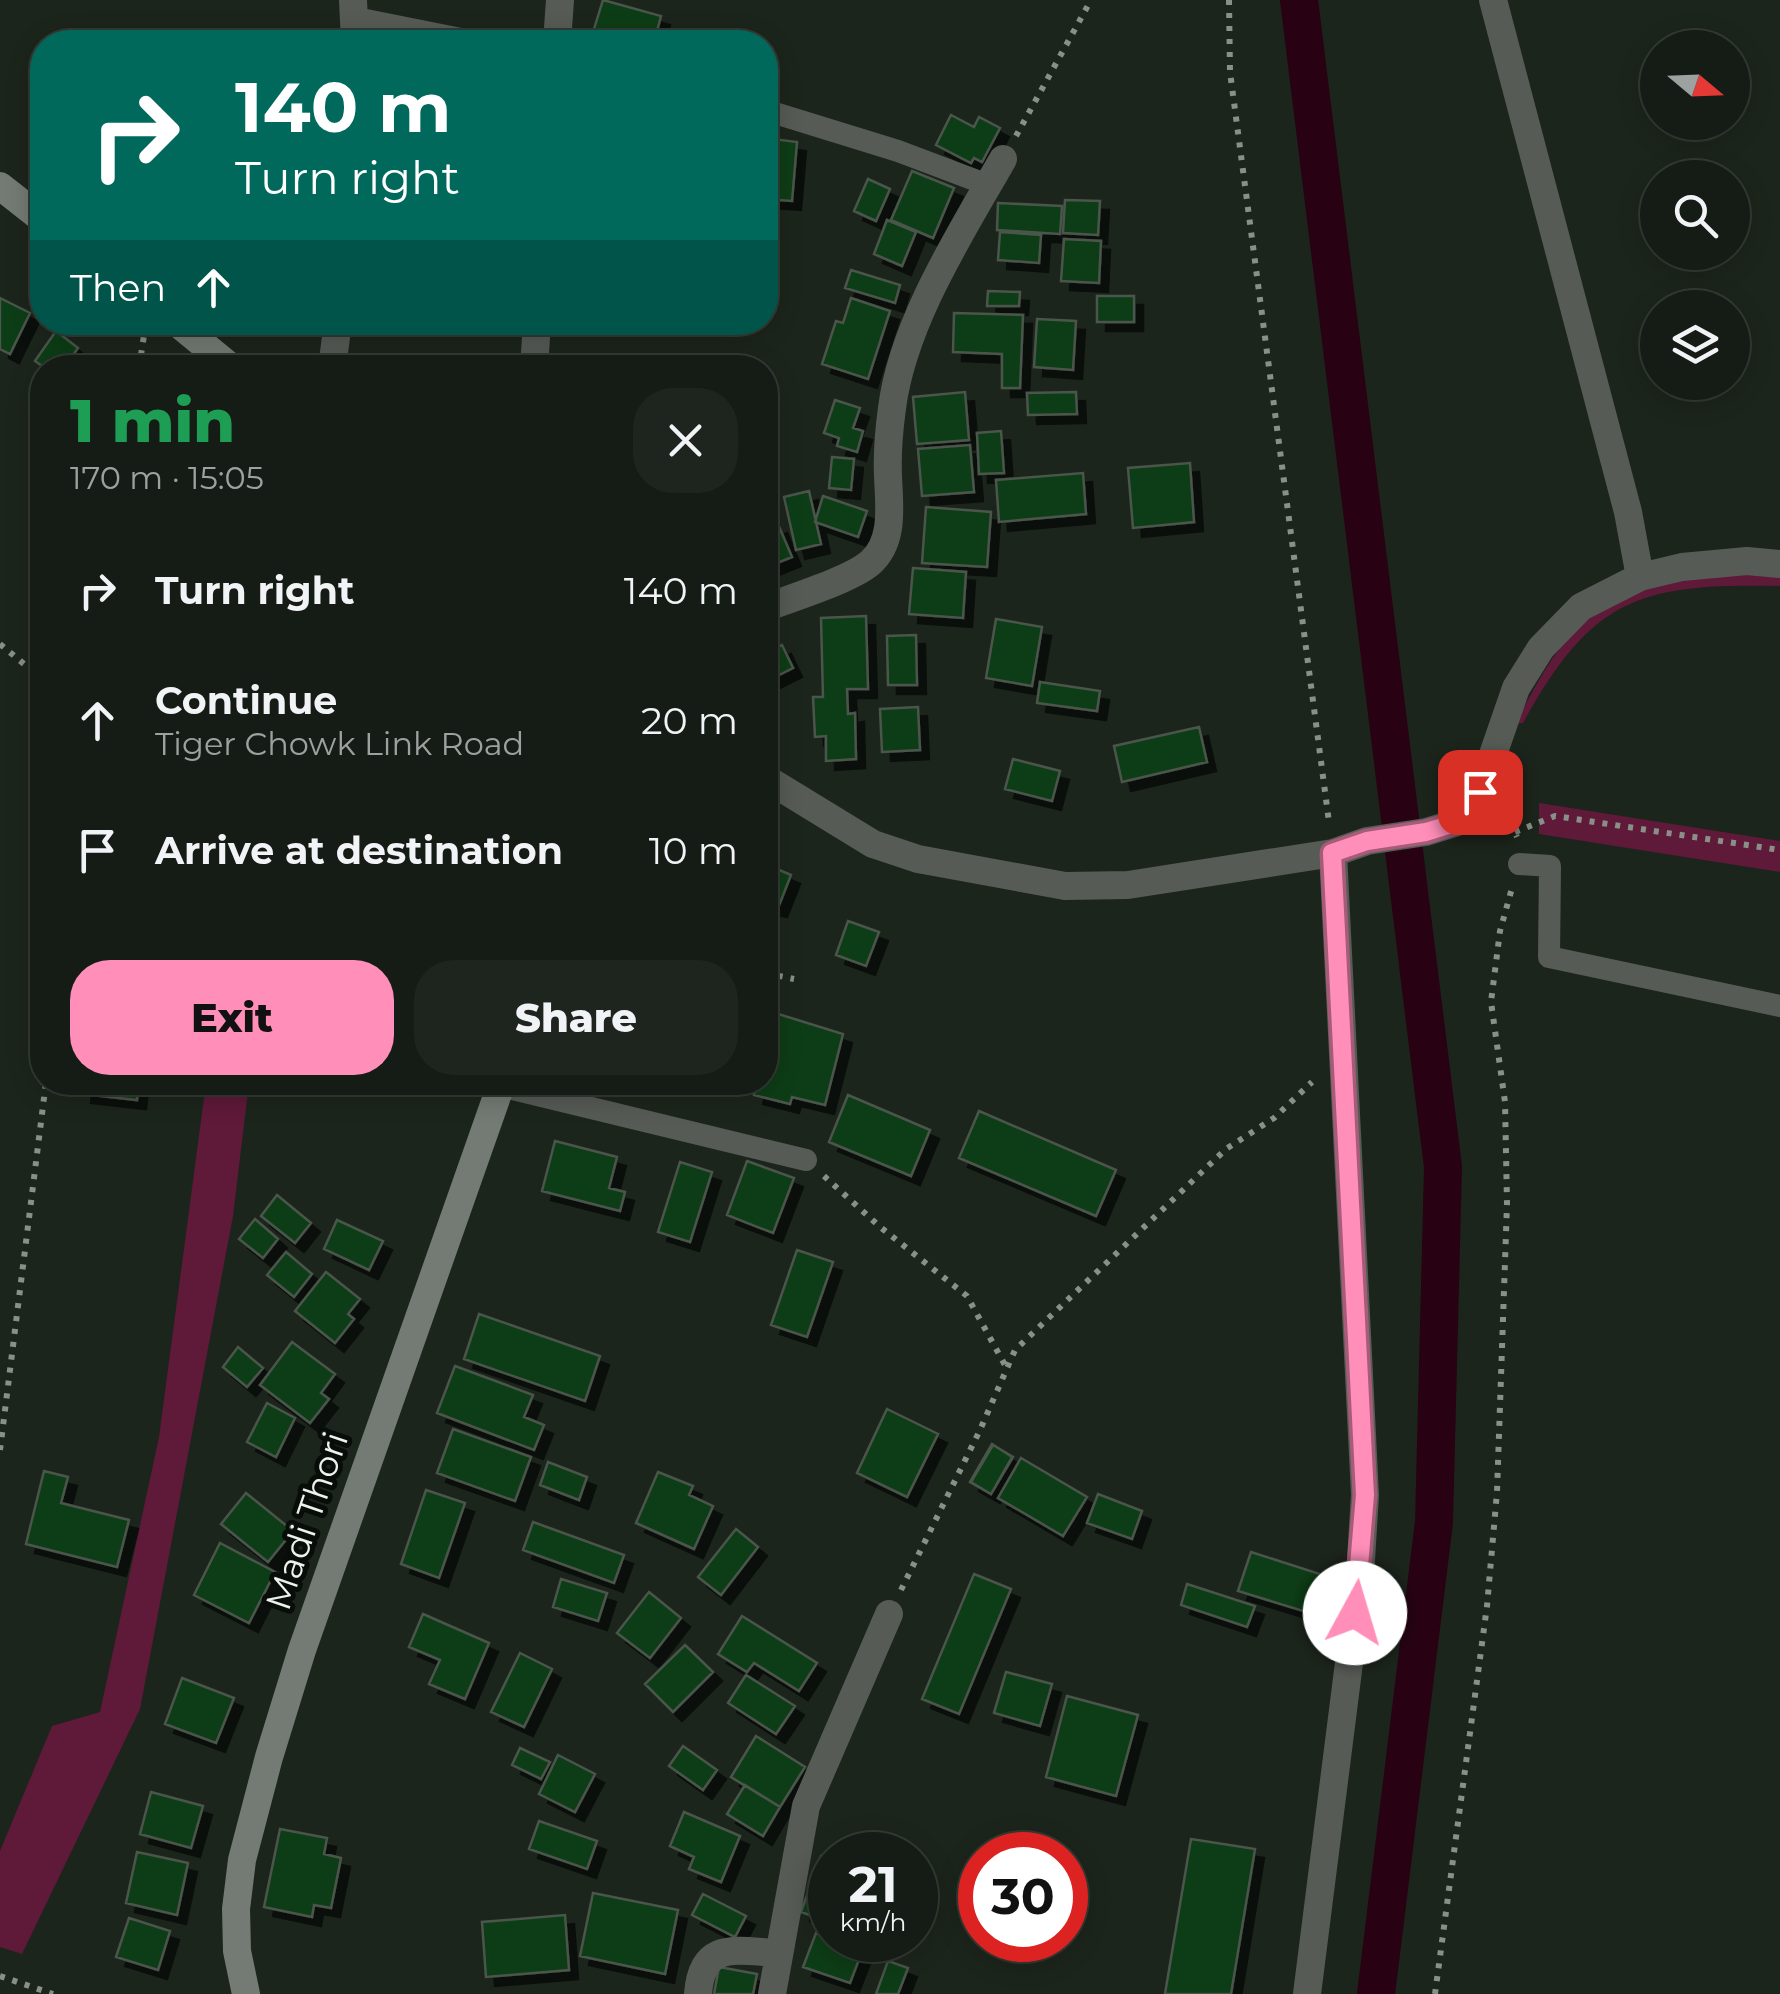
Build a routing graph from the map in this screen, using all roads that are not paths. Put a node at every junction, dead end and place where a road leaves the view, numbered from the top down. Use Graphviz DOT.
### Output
graph roads {
  1 [pos="560,0"];
  2 [pos="1493,0"];
  3 [pos="355,20"];
  4 [pos="410,30"];
  5 [pos="558,30"];
  6 [pos="778,114"];
  7 [pos="1003,159"];
  8 [pos="988,185"];
  9 [pos="0,186"];
  10 [pos="30,210"];
  11 [pos="192,335"];
  12 [pos="216,355"];
  13 [pos="1780,564"];
  14 [pos="1640,577"];
  15 [pos="778,602"];
  16 [pos="778,786"];
  17 [pos="1332,853"];
  18 [pos="1519,864"];
  19 [pos="1780,1006"];
  20 [pos="497,1095"];
  21 [pos="545,1095"];
  22 [pos="806,1160"];
  23 [pos="889,1614"];
  24 [pos="778,1953"];
  25 [pos="246,1994"];
  26 [pos="698,1994"];
  27 [pos="772,1994"];
  28 [pos="1308,1994"];
  1 -- 5 [label="street"];
  2 -- 14 [label="street"];
  3 -- 4 [label="lane"];
  6 -- 8 [label="lane"];
  7 -- 8 [label="street"];
  8 -- 15 [label="street"];
  9 -- 10 [label="main road"];
  11 -- 12 [label="main road"];
  13 -- 14 [label="street"];
  14 -- 17 [label="street"];
  16 -- 17 [label="street"];
  17 -- 28 [label="street"];
  18 -- 19 [label="lane"];
  20 -- 25 [label="main road, Madi Thori"];
  21 -- 22 [label="lane"];
  23 -- 24 [label="street"];
  24 -- 26 [label="street"];
  24 -- 27 [label="street"];
}
